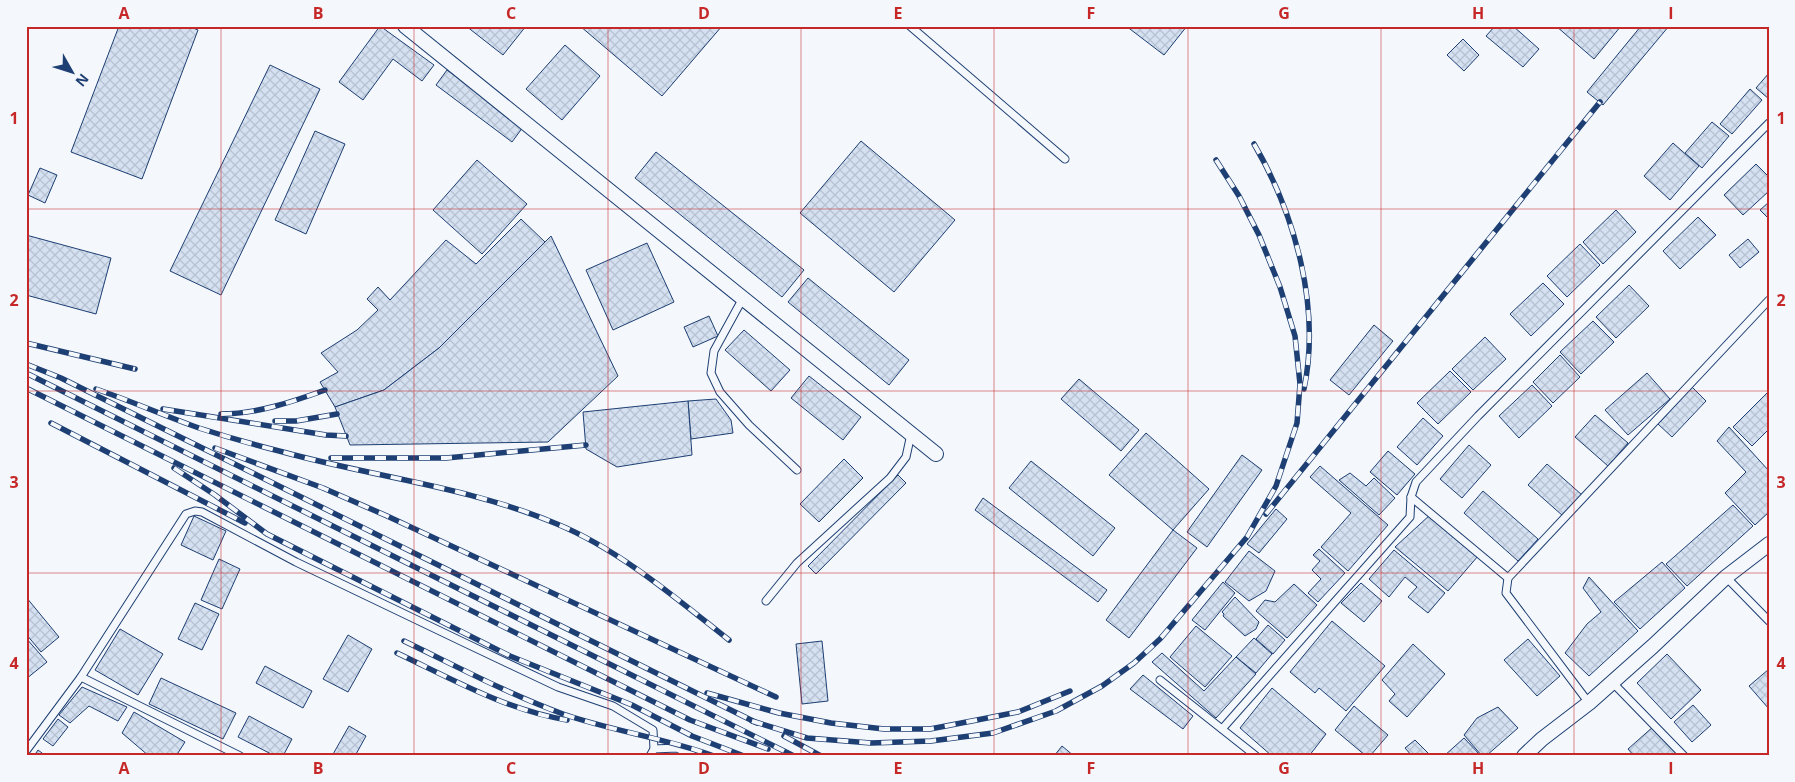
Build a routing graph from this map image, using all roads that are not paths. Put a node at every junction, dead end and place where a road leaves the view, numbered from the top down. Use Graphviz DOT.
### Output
graph roads {
  1 [pos="405,26"];
  2 [pos="910,26"];
  3 [pos="1769,123"];
  4 [pos="1065,159"];
  5 [pos="743,298"];
  6 [pos="1769,300"];
  7 [pos="911,434"];
  8 [pos="936,454"];
  9 [pos="798,470"];
  10 [pos="1411,498"];
  11 [pos="1769,544"];
  12 [pos="1726,577"];
  13 [pos="1508,578"];
  14 [pos="766,601"];
  15 [pos="1769,621"];
  16 [pos="81,677"];
  17 [pos="1160,680"];
  18 [pos="1612,682"];
  19 [pos="1589,703"];
  20 [pos="1222,729"];
  21 [pos="26,751"];
  22 [pos="652,753"];
  23 [pos="240,756"];
  24 [pos="694,756"];
  25 [pos="1256,756"];
  26 [pos="1524,756"];
  27 [pos="1684,756"];
  1 -- 5 [label="street"];
  2 -- 4 [label="lane"];
  3 -- 10 [label="lane"];
  5 -- 7 [label="street"];
  5 -- 9 [label="lane"];
  6 -- 13 [label="lane"];
  7 -- 8 [label="street"];
  7 -- 14 [label="lane"];
  10 -- 13 [label="lane"];
  10 -- 20 [label="lane"];
  11 -- 12 [label="street"];
  12 -- 15 [label="lane"];
  12 -- 18 [label="street"];
  13 -- 19 [label="lane"];
  16 -- 21 [label="lane"];
  16 -- 22 [label="lane"];
  16 -- 23 [label="lane"];
  17 -- 20 [label="lane"];
  18 -- 19 [label="street"];
  18 -- 27 [label="lane"];
  19 -- 26 [label="street"];
  20 -- 25 [label="lane"];
  22 -- 24 [label="lane"];
}
